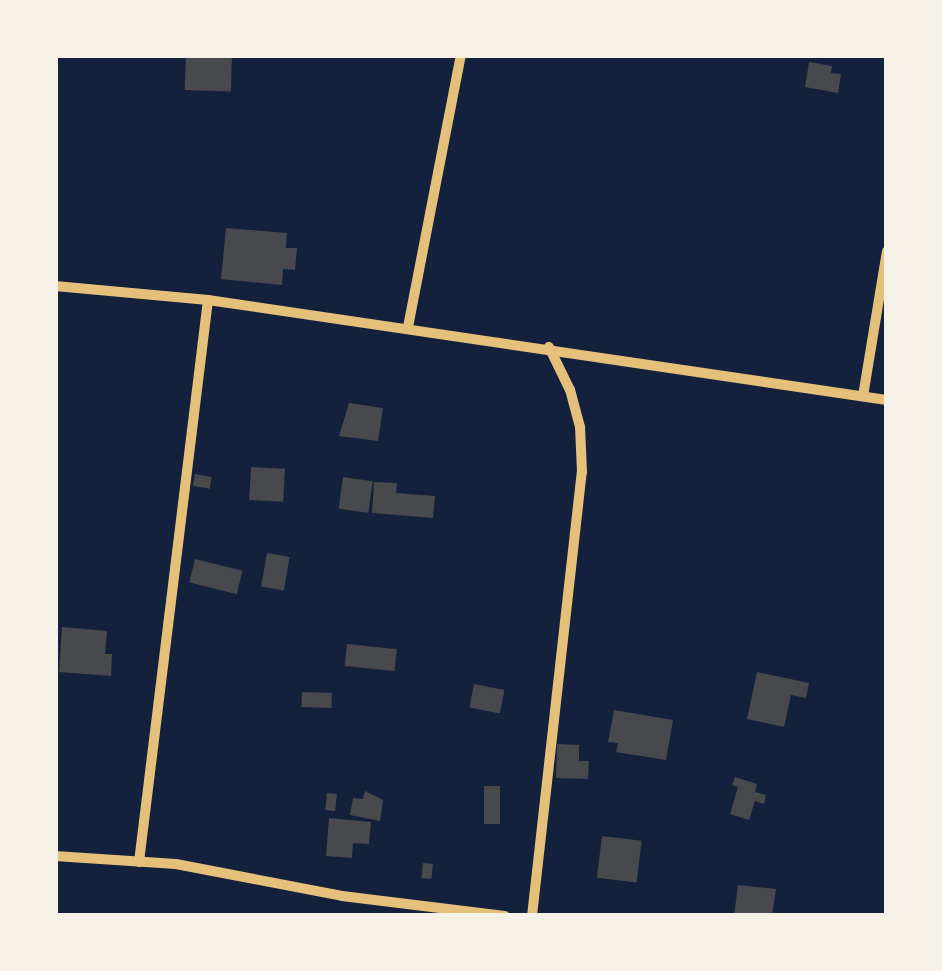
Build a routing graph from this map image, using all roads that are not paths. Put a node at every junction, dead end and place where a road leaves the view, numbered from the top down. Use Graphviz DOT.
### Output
graph roads {
  1 [pos="462,55"];
  2 [pos="887,250"];
  3 [pos="55,286"];
  4 [pos="208,300"];
  5 [pos="408,327"];
  6 [pos="550,347"];
  7 [pos="863,396"];
  8 [pos="887,400"];
  9 [pos="55,856"];
  10 [pos="139,862"];
  11 [pos="505,916"];
  12 [pos="532,916"];
  1 -- 5 [label="street"];
  2 -- 7 [label="street"];
  3 -- 4 [label="street"];
  4 -- 5 [label="street"];
  4 -- 10 [label="street"];
  5 -- 6 [label="street"];
  6 -- 7 [label="street"];
  6 -- 12 [label="street"];
  7 -- 8 [label="street"];
  9 -- 10 [label="street"];
  10 -- 11 [label="street"];
}
